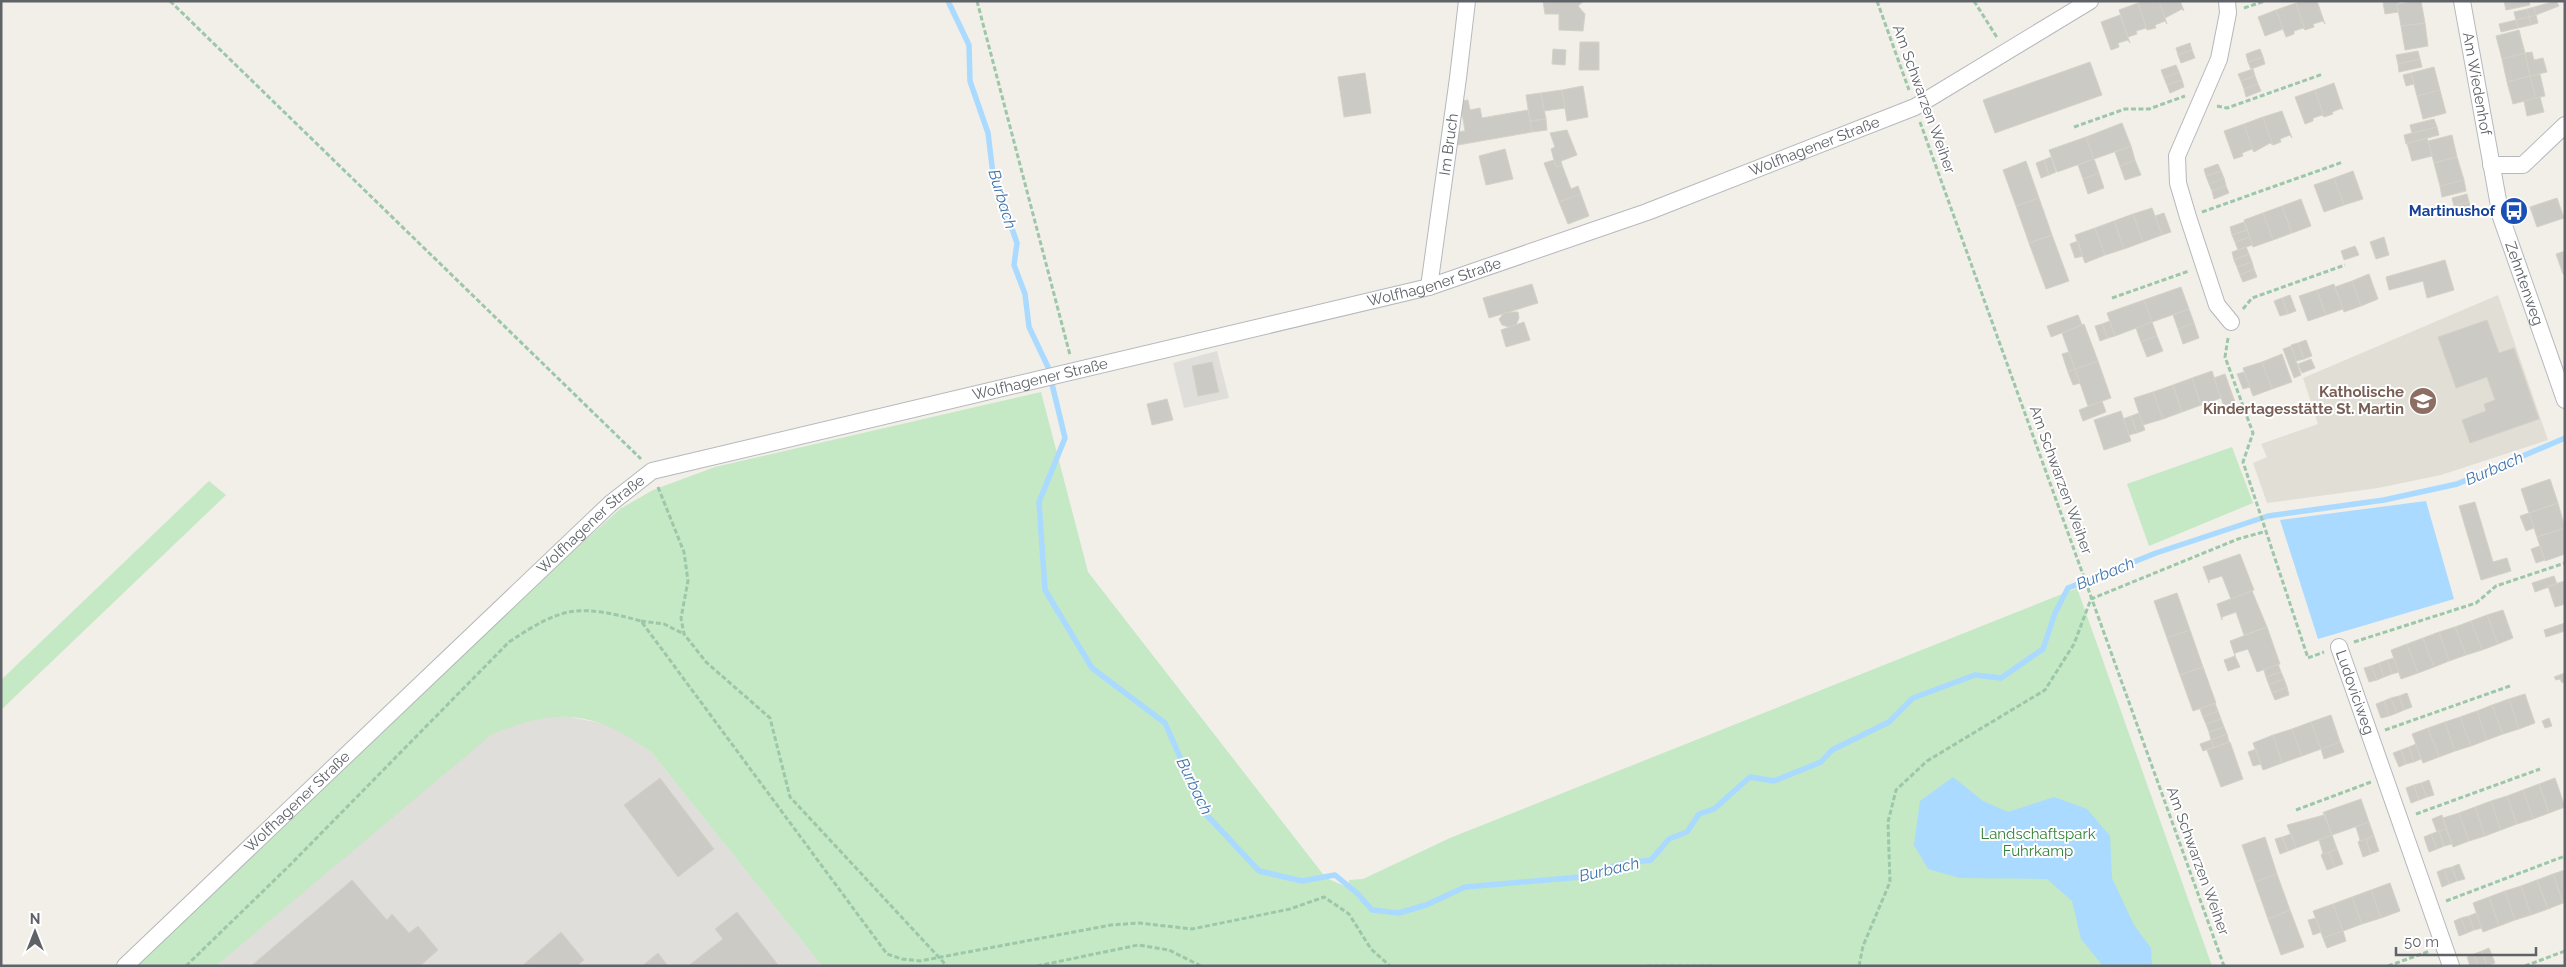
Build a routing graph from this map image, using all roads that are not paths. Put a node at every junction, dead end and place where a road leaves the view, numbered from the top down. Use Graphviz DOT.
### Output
graph roads {
  1 [pos="1467,1"];
  2 [pos="2090,1"];
  3 [pos="2227,1"];
  4 [pos="2462,1"];
  5 [pos="2565,125"];
  6 [pos="2491,165"];
  7 [pos="1429,287"];
  8 [pos="2231,322"];
  9 [pos="2565,400"];
  10 [pos="2338,647"];
  11 [pos="125,966"];
  12 [pos="2451,966"];
  1 -- 7 [label="street, Im Bruch"];
  2 -- 7 [label="street, Wolfhagener Straße"];
  3 -- 8 [label="street"];
  4 -- 6 [label="street, Am Wiedenhof"];
  5 -- 6 [label="street"];
  6 -- 9 [label="street, Zehntenweg"];
  7 -- 11 [label="street, Wolfhagener Straße"];
  10 -- 12 [label="street, Ludoviciweg"];
}
